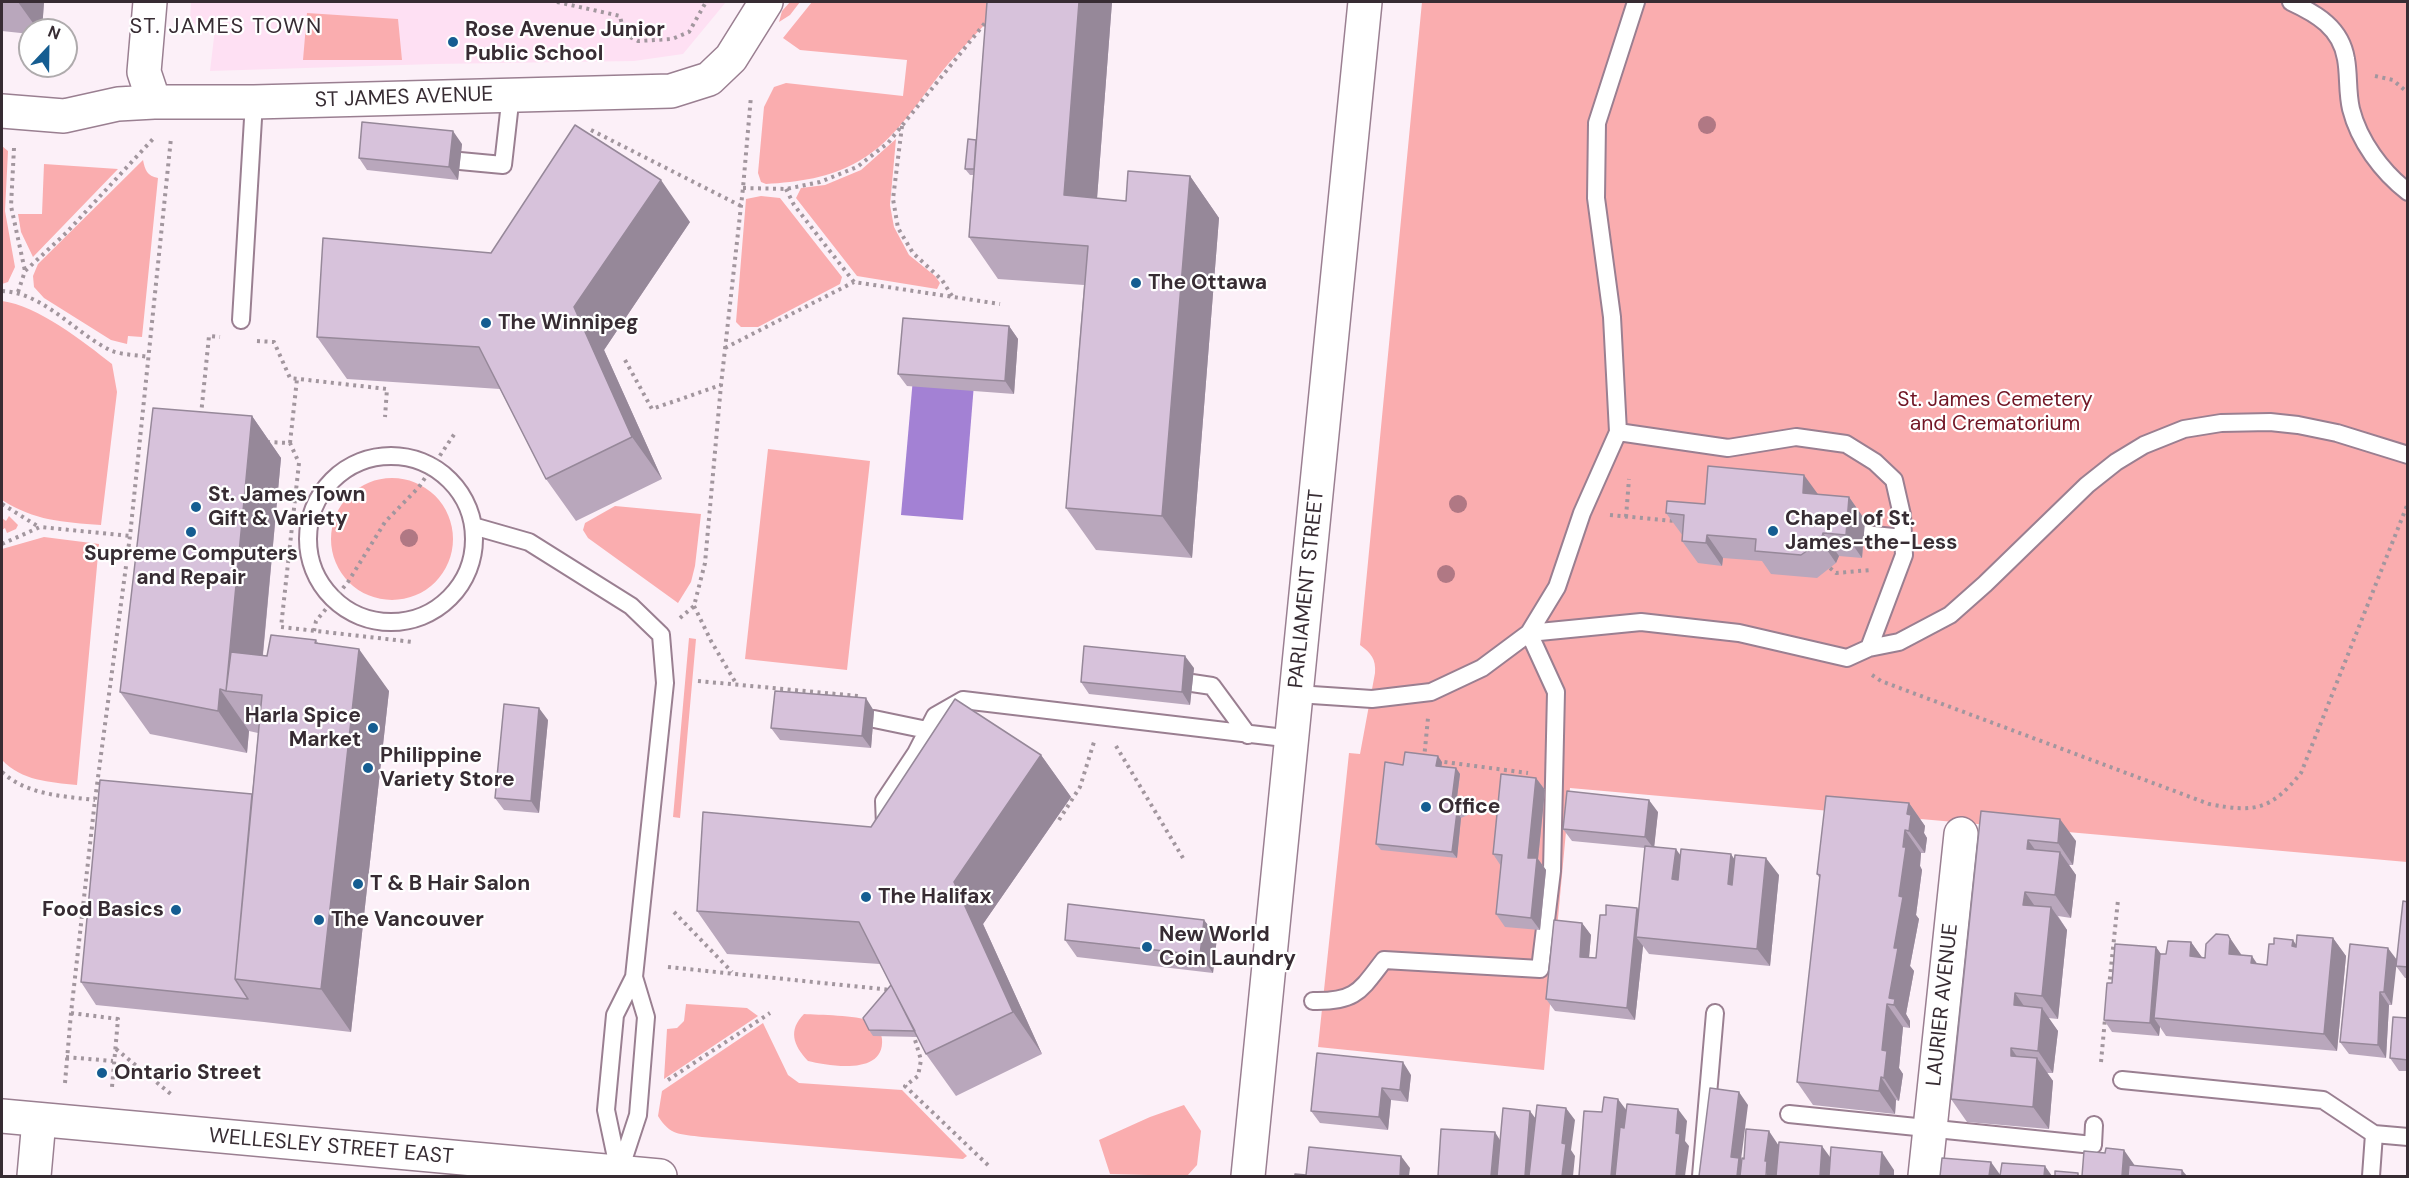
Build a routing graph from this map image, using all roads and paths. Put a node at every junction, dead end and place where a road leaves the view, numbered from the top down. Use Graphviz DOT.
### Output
graph roads {
  1 [pos="150,2"];
  2 [pos="557,2"];
  3 [pos="706,2"];
  4 [pos="766,2"];
  5 [pos="1365,2"];
  6 [pos="1636,2"];
  7 [pos="2291,2"];
  8 [pos="995,10"];
  9 [pos="2348,82"];
  10 [pos="2408,93"];
  11 [pos="511,94"];
  12 [pos="751,96"];
  13 [pos="154,102"];
  14 [pos="254,102"];
  15 [pos="10,112"];
  16 [pos="902,125"];
  17 [pos="582,126"];
  18 [pos="158,134"];
  19 [pos="171,136"];
  20 [pos="460,161"];
  21 [pos="743,188"];
  22 [pos="786,189"];
  23 [pos="2408,192"];
  24 [pos="741,206"];
  25 [pos="25,271"];
  26 [pos="854,282"];
  27 [pos="2,291"];
  28 [pos="18,291"];
  29 [pos="952,297"];
  30 [pos="1000,304"];
  31 [pos="241,320"];
  32 [pos="229,338"];
  33 [pos="251,340"];
  34 [pos="725,348"];
  35 [pos="149,357"];
  36 [pos="625,360"];
  37 [pos="297,379"];
  38 [pos="721,385"];
  39 [pos="385,417"];
  40 [pos="200,426"];
  41 [pos="1618,432"];
  42 [pos="455,433"];
  43 [pos="255,441"];
  44 [pos="290,443"];
  45 [pos="2408,454"];
  46 [pos="432,467"];
  47 [pos="2408,503"];
  48 [pos="2,504"];
  49 [pos="1599,514"];
  50 [pos="1681,521"];
  51 [pos="473,526"];
  52 [pos="40,527"];
  53 [pos="1864,534"];
  54 [pos="130,536"];
  55 [pos="1903,538"];
  56 [pos="2,544"];
  57 [pos="1830,568"];
  58 [pos="1867,570"];
  59 [pos="334,599"];
  60 [pos="694,606"];
  61 [pos="314,630"];
  62 [pos="1529,633"];
  63 [pos="661,634"];
  64 [pos="413,642"];
  65 [pos="1869,648"];
  66 [pos="1847,658"];
  67 [pos="698,681"];
  68 [pos="1192,683"];
  69 [pos="737,685"];
  70 [pos="1431,692"];
  71 [pos="1297,694"];
  72 [pos="863,697"];
  73 [pos="1102,717"];
  74 [pos="874,719"];
  75 [pos="927,730"];
  76 [pos="1248,735"];
  77 [pos="1293,739"];
  78 [pos="2,772"];
  79 [pos="1552,776"];
  80 [pos="95,800"];
  81 [pos="1059,820"];
  82 [pos="1961,834"];
  83 [pos="898,842"];
  84 [pos="1183,858"];
  85 [pos="2118,900"];
  86 [pos="674,912"];
  87 [pos="668,967"];
  88 [pos="732,973"];
  89 [pos="634,977"];
  90 [pos="897,994"];
  91 [pos="2108,995"];
  92 [pos="1313,1001"];
  93 [pos="71,1013"];
  94 [pos="770,1013"];
  95 [pos="1714,1013"];
  96 [pos="2105,1019"];
  97 [pos="910,1026"];
  98 [pos="115,1048"];
  99 [pos="66,1057"];
  100 [pos="114,1062"];
  101 [pos="2100,1066"];
  102 [pos="2122,1080"];
  103 [pos="65,1083"];
  104 [pos="664,1083"];
  105 [pos="112,1087"];
  106 [pos="172,1095"];
  107 [pos="1789,1114"];
  108 [pos="2,1116"];
  109 [pos="39,1120"];
  110 [pos="2094,1125"];
  111 [pos="1929,1128"];
  112 [pos="2374,1134"];
  113 [pos="2408,1137"];
  114 [pos="991,1168"];
  115 [pos="619,1175"];
  116 [pos="34,1176"];
  117 [pos="660,1176"];
  118 [pos="1248,1176"];
  119 [pos="1701,1176"];
  120 [pos="1925,1176"];
  121 [pos="2371,1176"];
  1 -- 13 [label="street"];
  2 -- 3 [label="path"];
  4 -- 11 [label="street, ST JAMES AVENUE"];
  5 -- 71 [label="street, PARLIAMENT STREET"];
  6 -- 41 [label="lane"];
  7 -- 9 [label="lane"];
  8 -- 16 [label="path"];
  9 -- 10 [label="path"];
  9 -- 23 [label="lane"];
  11 -- 14 [label="street, ST JAMES AVENUE"];
  11 -- 20 [label="lane"];
  12 -- 21 [label="path"];
  13 -- 14 [label="street, ST JAMES AVENUE"];
  13 -- 15 [label="street, ST JAMES AVENUE"];
  14 -- 31 [label="lane"];
  15 -- 25 [label="path"];
  16 -- 22 [label="path"];
  16 -- 29 [label="path"];
  17 -- 24 [label="path"];
  18 -- 25 [label="path"];
  19 -- 35 [label="path"];
  21 -- 22 [label="path"];
  21 -- 24 [label="path"];
  22 -- 26 [label="path"];
  24 -- 34 [label="path"];
  25 -- 28 [label="path"];
  26 -- 29 [label="path"];
  26 -- 34 [label="path"];
  27 -- 28 [label="path"];
  28 -- 35 [label="path"];
  29 -- 30 [label="path"];
  32 -- 40 [label="path"];
  33 -- 37 [label="path"];
  34 -- 38 [label="path"];
  35 -- 54 [label="path"];
  36 -- 38 [label="path"];
  37 -- 39 [label="path"];
  37 -- 44 [label="path"];
  38 -- 60 [label="path"];
  41 -- 55 [label="lane"];
  41 -- 62 [label="lane"];
  42 -- 46 [label="path"];
  43 -- 44 [label="path"];
  44 -- 61 [label="path"];
  45 -- 65 [label="lane"];
  46 -- 51 [label="lane"];
  46 -- 59 [label="path"];
  46 -- 59 [label="lane"];
  47 -- 66 [label="path"];
  48 -- 52 [label="path"];
  49 -- 50 [label="path"];
  51 -- 59 [label="lane"];
  51 -- 63 [label="lane"];
  52 -- 54 [label="path"];
  52 -- 56 [label="path"];
  53 -- 55 [label="lane"];
  54 -- 80 [label="path"];
  55 -- 65 [label="lane"];
  57 -- 58 [label="path"];
  59 -- 61 [label="path"];
  60 -- 63 [label="path"];
  60 -- 69 [label="path"];
  61 -- 64 [label="path"];
  62 -- 66 [label="lane"];
  62 -- 70 [label="lane"];
  62 -- 79 [label="lane"];
  63 -- 89 [label="lane"];
  65 -- 66 [label="lane"];
  67 -- 69 [label="path"];
  68 -- 76 [label="lane"];
  69 -- 72 [label="path"];
  70 -- 71 [label="lane"];
  70 -- 79 [label="path"];
  71 -- 77 [label="street, PARLIAMENT STREET"];
  73 -- 75 [label="lane"];
  73 -- 76 [label="lane"];
  73 -- 81 [label="path"];
  73 -- 84 [label="path"];
  74 -- 75 [label="lane"];
  75 -- 83 [label="lane"];
  76 -- 77 [label="lane"];
  77 -- 118 [label="street, PARLIAMENT STREET"];
  78 -- 80 [label="path"];
  79 -- 92 [label="lane"];
  80 -- 93 [label="path"];
  82 -- 111 [label="street, LAURIER AVENUE"];
  85 -- 91 [label="path"];
  86 -- 88 [label="path"];
  87 -- 88 [label="path"];
  88 -- 90 [label="path"];
  89 -- 115 [label="lane"];
  89 -- 115 [label="lane"];
  93 -- 98 [label="path"];
  93 -- 99 [label="path"];
  94 -- 104 [label="path"];
  95 -- 119 [label="lane"];
  96 -- 101 [label="path"];
  97 -- 114 [label="path"];
  98 -- 100 [label="path"];
  98 -- 106 [label="path"];
  99 -- 100 [label="path"];
  99 -- 103 [label="path"];
  100 -- 105 [label="path"];
  102 -- 112 [label="lane"];
  107 -- 111 [label="lane"];
  108 -- 109 [label="street, WELLESLEY STREET EAST"];
  109 -- 115 [label="street, WELLESLEY STREET EAST"];
  109 -- 116 [label="street"];
  110 -- 111 [label="lane"];
  111 -- 120 [label="street, LAURIER AVENUE"];
  112 -- 113 [label="lane"];
  112 -- 121 [label="lane"];
  115 -- 117 [label="street, WELLESLEY STREET EAST"];
}
